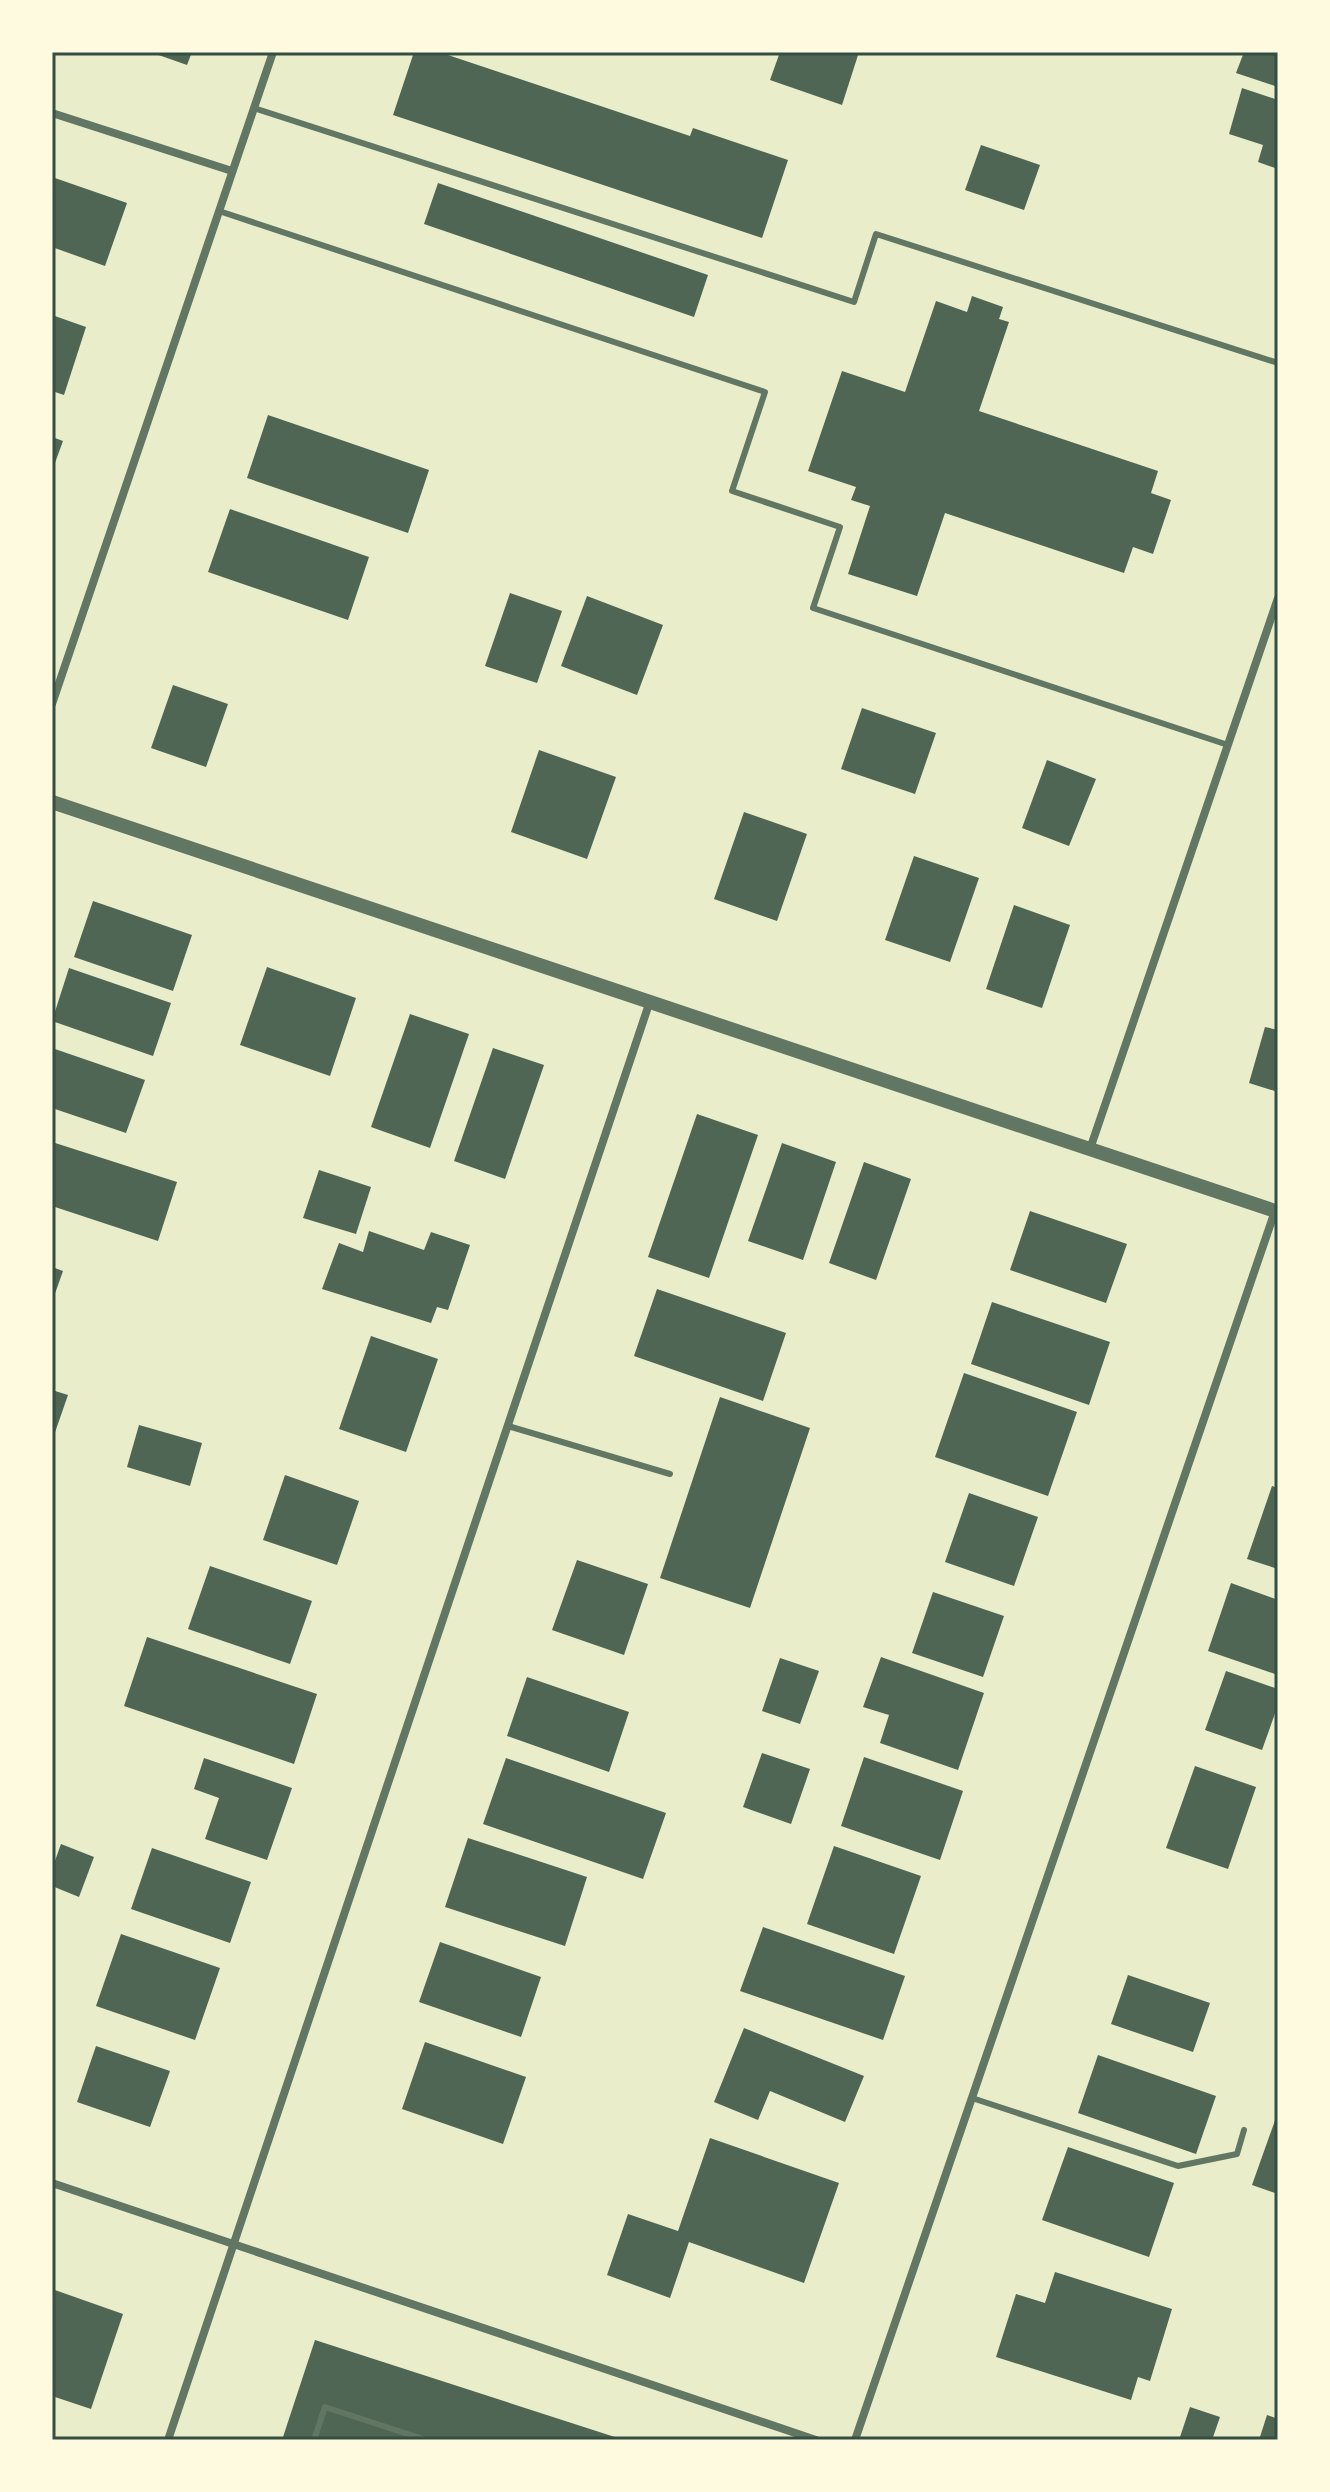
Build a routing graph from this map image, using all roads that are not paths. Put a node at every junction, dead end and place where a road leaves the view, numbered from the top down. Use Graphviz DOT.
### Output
graph roads {
  1 [pos="273,52"];
  2 [pos="254,108"];
  3 [pos="52,113"];
  4 [pos="232,171"];
  5 [pos="219,211"];
  6 [pos="1278,363"];
  7 [pos="1278,598"];
  8 [pos="52,704"];
  9 [pos="1228,745"];
  10 [pos="52,802"];
  11 [pos="650,1000"];
  12 [pos="1090,1149"];
  13 [pos="1277,1211"];
  14 [pos="508,1426"];
  15 [pos="670,1474"];
  16 [pos="972,2098"];
  17 [pos="1244,2130"];
  18 [pos="52,2183"];
  19 [pos="235,2242"];
  20 [pos="168,2440"];
  21 [pos="314,2440"];
  22 [pos="426,2440"];
  23 [pos="816,2440"];
  24 [pos="855,2440"];
  1 -- 2 [label="street"];
  2 -- 4 [label="street"];
  2 -- 6 [label="lane"];
  3 -- 4 [label="street"];
  4 -- 5 [label="street"];
  5 -- 8 [label="street"];
  5 -- 9 [label="lane"];
  7 -- 9 [label="street"];
  9 -- 12 [label="street"];
  10 -- 11 [label="street"];
  11 -- 12 [label="street"];
  11 -- 14 [label="street"];
  12 -- 13 [label="street"];
  13 -- 16 [label="street"];
  14 -- 15 [label="lane"];
  14 -- 19 [label="street"];
  16 -- 17 [label="lane"];
  16 -- 24 [label="street"];
  18 -- 19 [label="street"];
  19 -- 20 [label="street"];
  19 -- 23 [label="street"];
  21 -- 22 [label="lane"];
}
